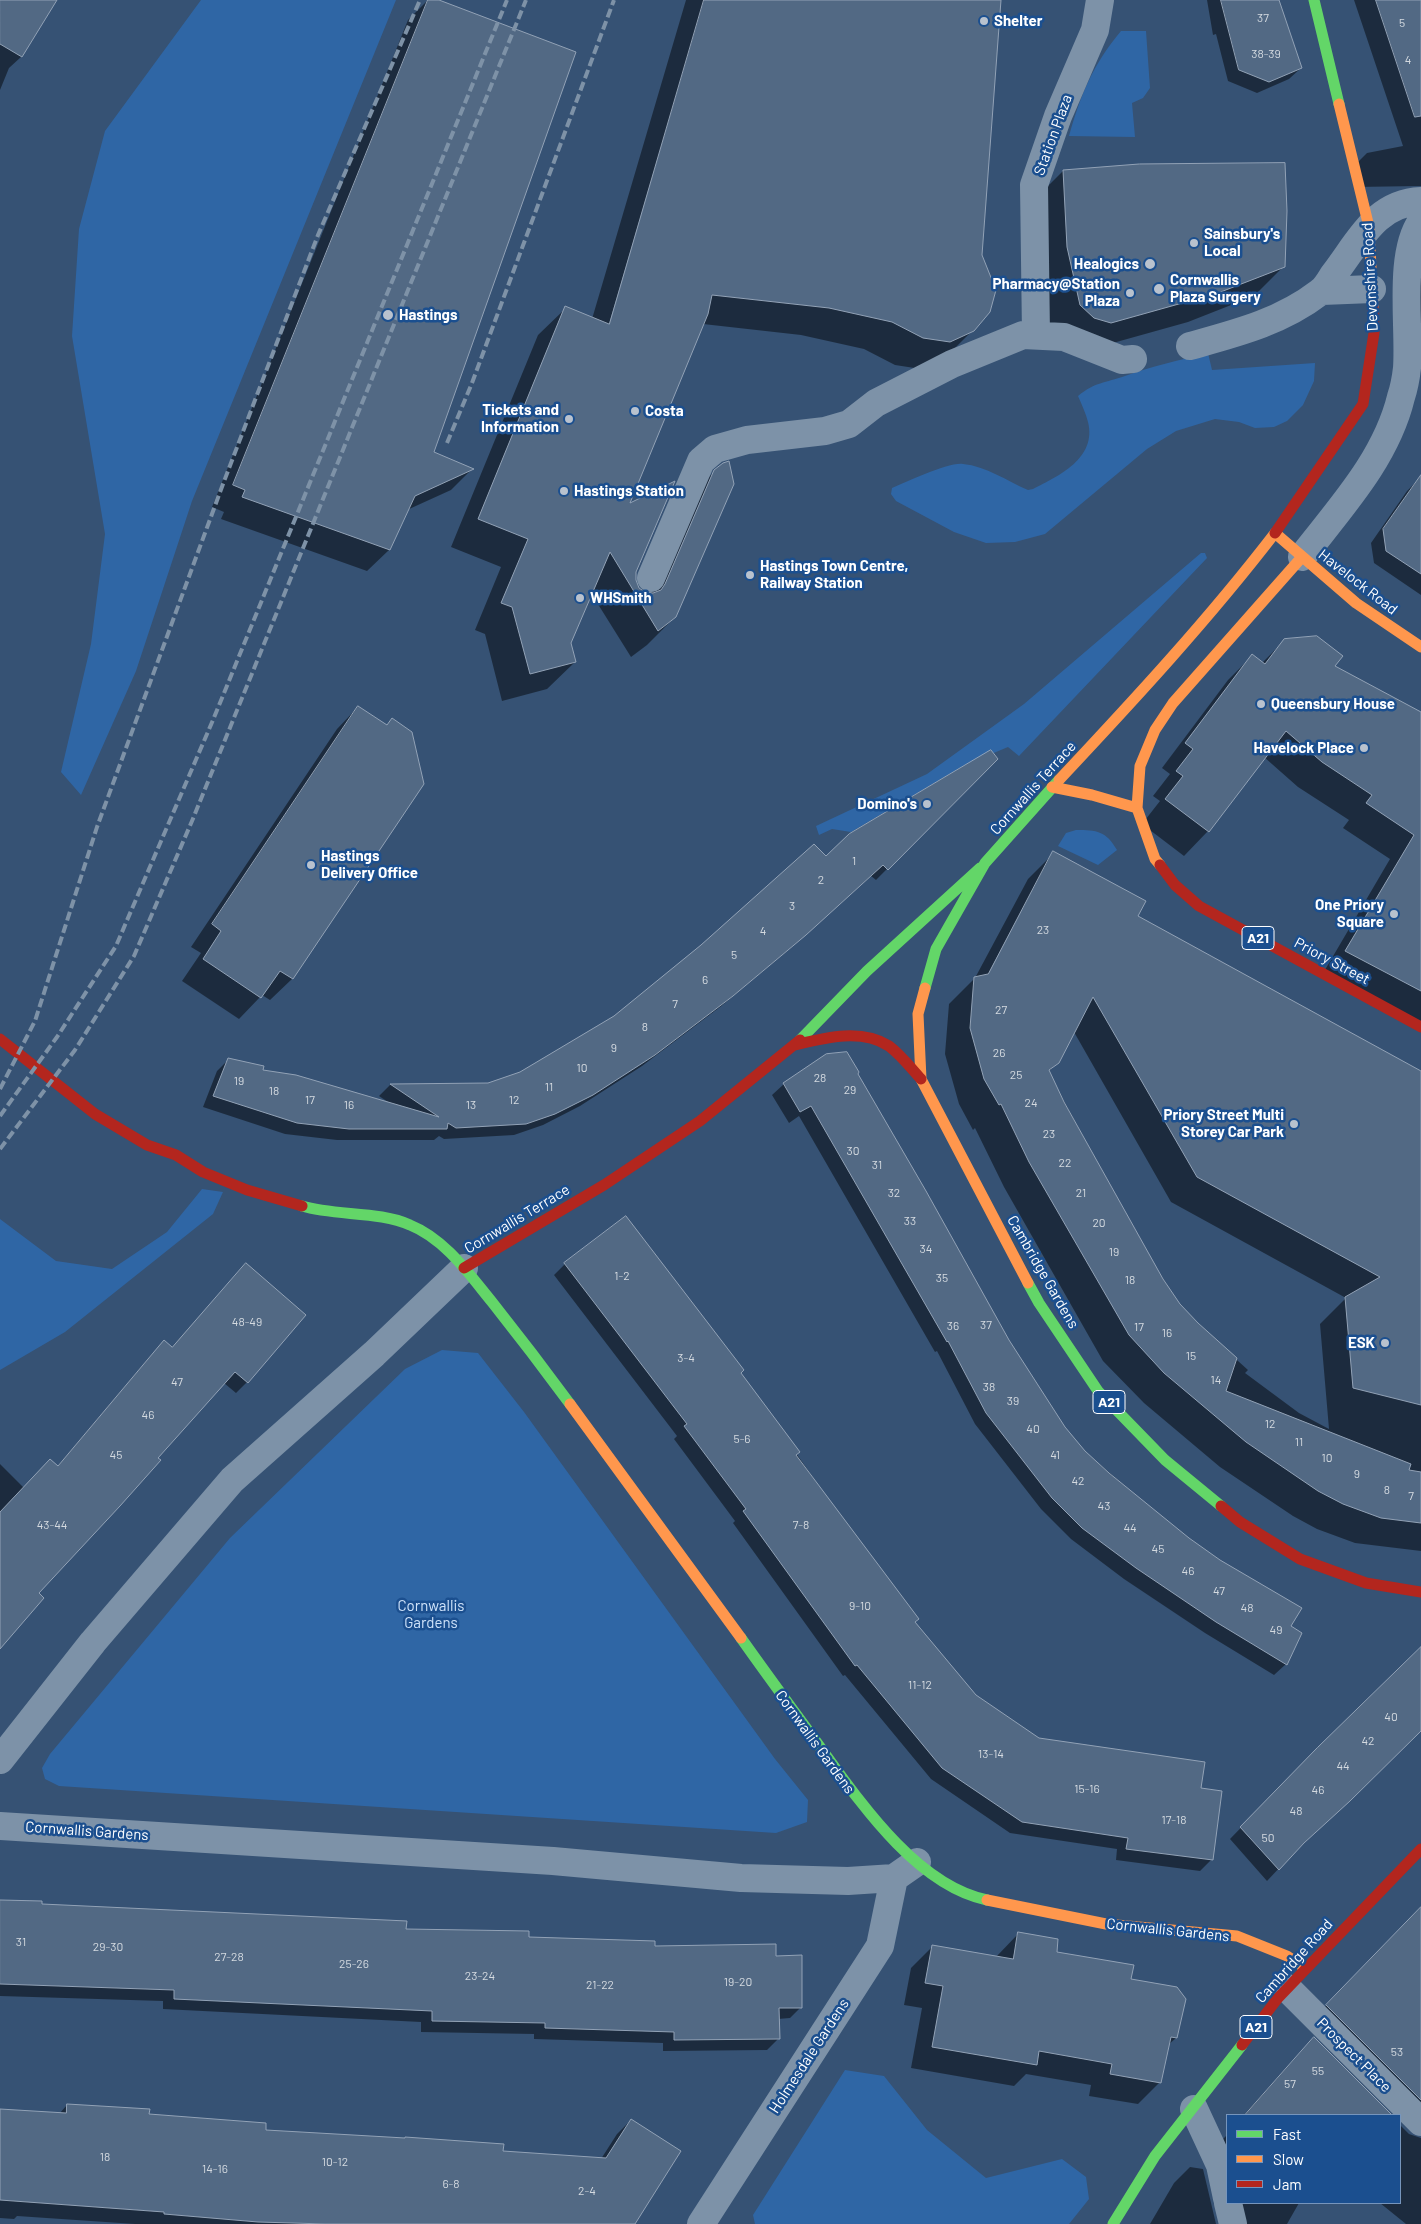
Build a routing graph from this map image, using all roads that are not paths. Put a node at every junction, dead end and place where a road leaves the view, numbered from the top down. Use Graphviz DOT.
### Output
graph roads {
  1 [pos="1100,0"];
  2 [pos="1314,0"];
  3 [pos="1421,201"];
  4 [pos="1421,222"];
  5 [pos="1369,227"];
  6 [pos="1372,289"];
  7 [pos="1322,290"];
  8 [pos="1036,335"];
  9 [pos="1190,346"];
  10 [pos="1133,359"];
  11 [pos="1411,400"];
  12 [pos="1363,404"];
  13 [pos="1275,533"];
  14 [pos="1302,557"];
  15 [pos="652,578"];
  16 [pos="1421,647"];
  17 [pos="1052,787"];
  18 [pos="1137,808"];
  19 [pos="986,863"];
  20 [pos="1421,1027"];
  21 [pos="0,1039"];
  22 [pos="795,1045"];
  23 [pos="921,1079"];
  24 [pos="464,1268"];
  25 [pos="1421,1592"];
  26 [pos="0,1760"];
  27 [pos="0,1826"];
  28 [pos="1421,1849"];
  29 [pos="917,1862"];
  30 [pos="894,1878"];
  31 [pos="1296,1978"];
  32 [pos="1194,2109"];
  33 [pos="1421,2122"];
  34 [pos="1226,2193"];
  35 [pos="1228,2204"];
  36 [pos="701,2224"];
  37 [pos="1113,2224"];
  38 [pos="1234,2224"];
  1 -- 8 [label="street, Station Plaza"];
  2 -- 5 [label="main road, Devonshire Road"];
  3 -- 5 [label="street"];
  4 -- 11 [label="street"];
  5 -- 6 [label="main road, Devonshire Road"];
  5 -- 7 [label="street"];
  6 -- 7 [label="street"];
  6 -- 12 [label="main road, Devonshire Road"];
  7 -- 9 [label="street"];
  8 -- 10 [label="street"];
  8 -- 15 [label="street"];
  11 -- 12 [label="street"];
  11 -- 14 [label="street"];
  12 -- 13 [label="main road, Devonshire Road"];
  13 -- 14 [label="main road, Havelock Road"];
  13 -- 17 [label="main road, Cornwallis Terrace / A21"];
  14 -- 16 [label="main road, Havelock Road"];
  14 -- 18 [label="main road, A21"];
  17 -- 18 [label="main road"];
  17 -- 19 [label="main road, Cornwallis Terrace / A21"];
  18 -- 20 [label="main road, Priory Street / A21"];
  19 -- 22 [label="main road, Cornwallis Terrace"];
  19 -- 23 [label="main road, Cambridge Gardens / A21"];
  21 -- 24 [label="main road, Cornwallis Terrace"];
  22 -- 23 [label="main road, Cornwallis Terrace"];
  22 -- 24 [label="main road, Cornwallis Terrace"];
  23 -- 25 [label="main road, Cambridge Gardens / A21"];
  24 -- 26 [label="street"];
  24 -- 29 [label="main road, Cornwallis Gardens"];
  27 -- 30 [label="street, Cornwallis Gardens"];
  28 -- 31 [label="main road, Cambridge Road / A21"];
  29 -- 30 [label="street"];
  29 -- 31 [label="main road, Cornwallis Gardens"];
  30 -- 36 [label="street, Holmesdale Gardens"];
  31 -- 32 [label="main road, Cambridge Road / A21"];
  31 -- 33 [label="street, Prospect Place"];
  32 -- 34 [label="street"];
  32 -- 37 [label="main road, Cambridge Road / A21"];
  35 -- 38 [label="street"];
}
